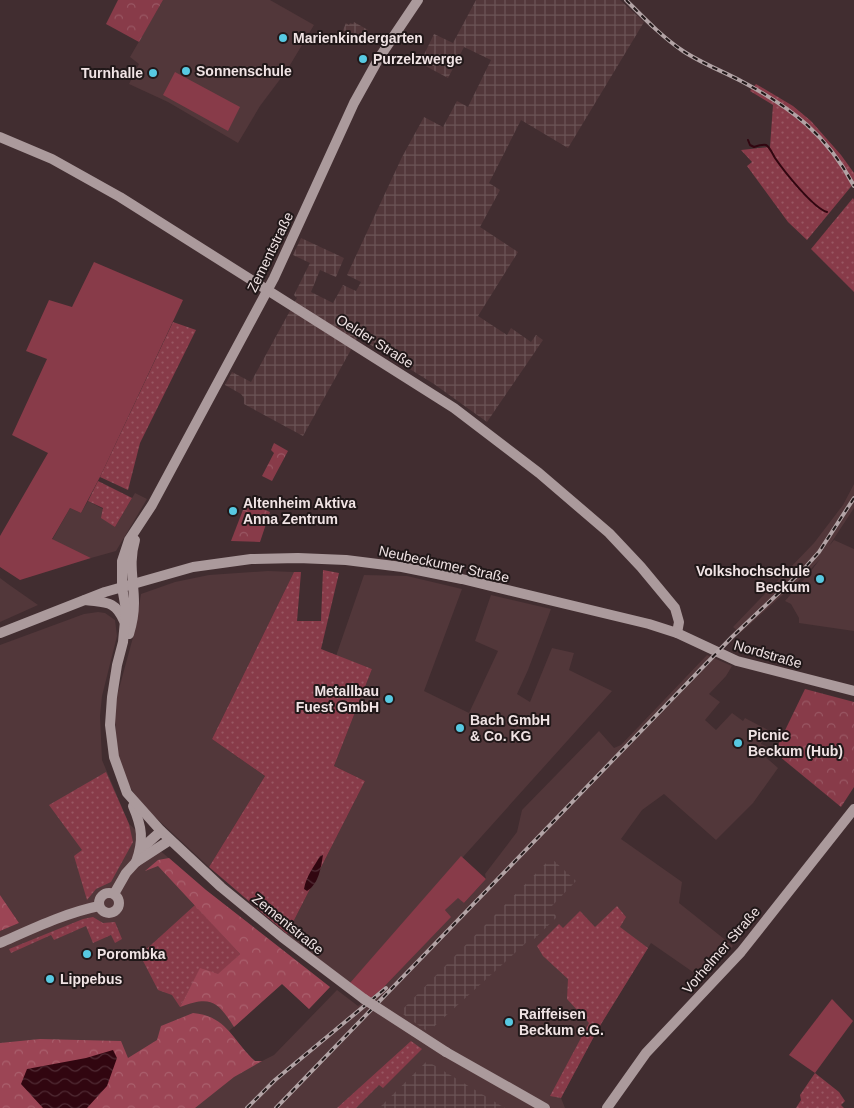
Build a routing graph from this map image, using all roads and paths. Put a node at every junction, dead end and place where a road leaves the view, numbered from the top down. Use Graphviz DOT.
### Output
graph roads {
  1 [pos="418,0"];
  2 [pos="0,136"];
  3 [pos="268,290"];
  4 [pos="127,585"];
  5 [pos="84,600"];
  6 [pos="125,624"];
  7 [pos="0,633"];
  8 [pos="678,633"];
  9 [pos="114,686"];
  10 [pos="854,691"];
  11 [pos="127,793"];
  12 [pos="854,809"];
  13 [pos="161,831"];
  14 [pos="170,840"];
  15 [pos="141,849"];
  16 [pos="136,862"];
  17 [pos="114,894"];
  18 [pos="99,906"];
  19 [pos="0,943"];
  20 [pos="545,1108"];
  21 [pos="607,1108"];
  1 -- 3 [label="street, Zementstraße"];
  2 -- 3 [label="street, Oelder Straße"];
  3 -- 4 [label="street, Zementstraße"];
  3 -- 8 [label="street, Oelder Straße"];
  4 -- 5 [label="street, Neubeckumer Straße"];
  4 -- 6 [label="street, Zementstraße"];
  4 -- 8 [label="street, Neubeckumer Straße"];
  4 -- 9 [label="street, Zementstraße"];
  5 -- 6 [label="street"];
  5 -- 7 [label="street, Neubeckumer Straße"];
  6 -- 9 [label="street, Zementstraße"];
  8 -- 10 [label="street, Nordstraße"];
  9 -- 11 [label="street, Zementstraße"];
  11 -- 13 [label="street, Zementstraße"];
  11 -- 15 [label="street"];
  12 -- 21 [label="street, Vorhelmer Straße"];
  13 -- 14 [label="street, Zementstraße"];
  13 -- 15 [label="street"];
  14 -- 16 [label="street"];
  14 -- 20 [label="street, Zementstraße, bridge"];
  15 -- 16 [label="street"];
  16 -- 17 [label="street"];
  17 -- 18 [label="street"];
  17 -- 18 [label="street"];
  18 -- 19 [label="street"];
}
